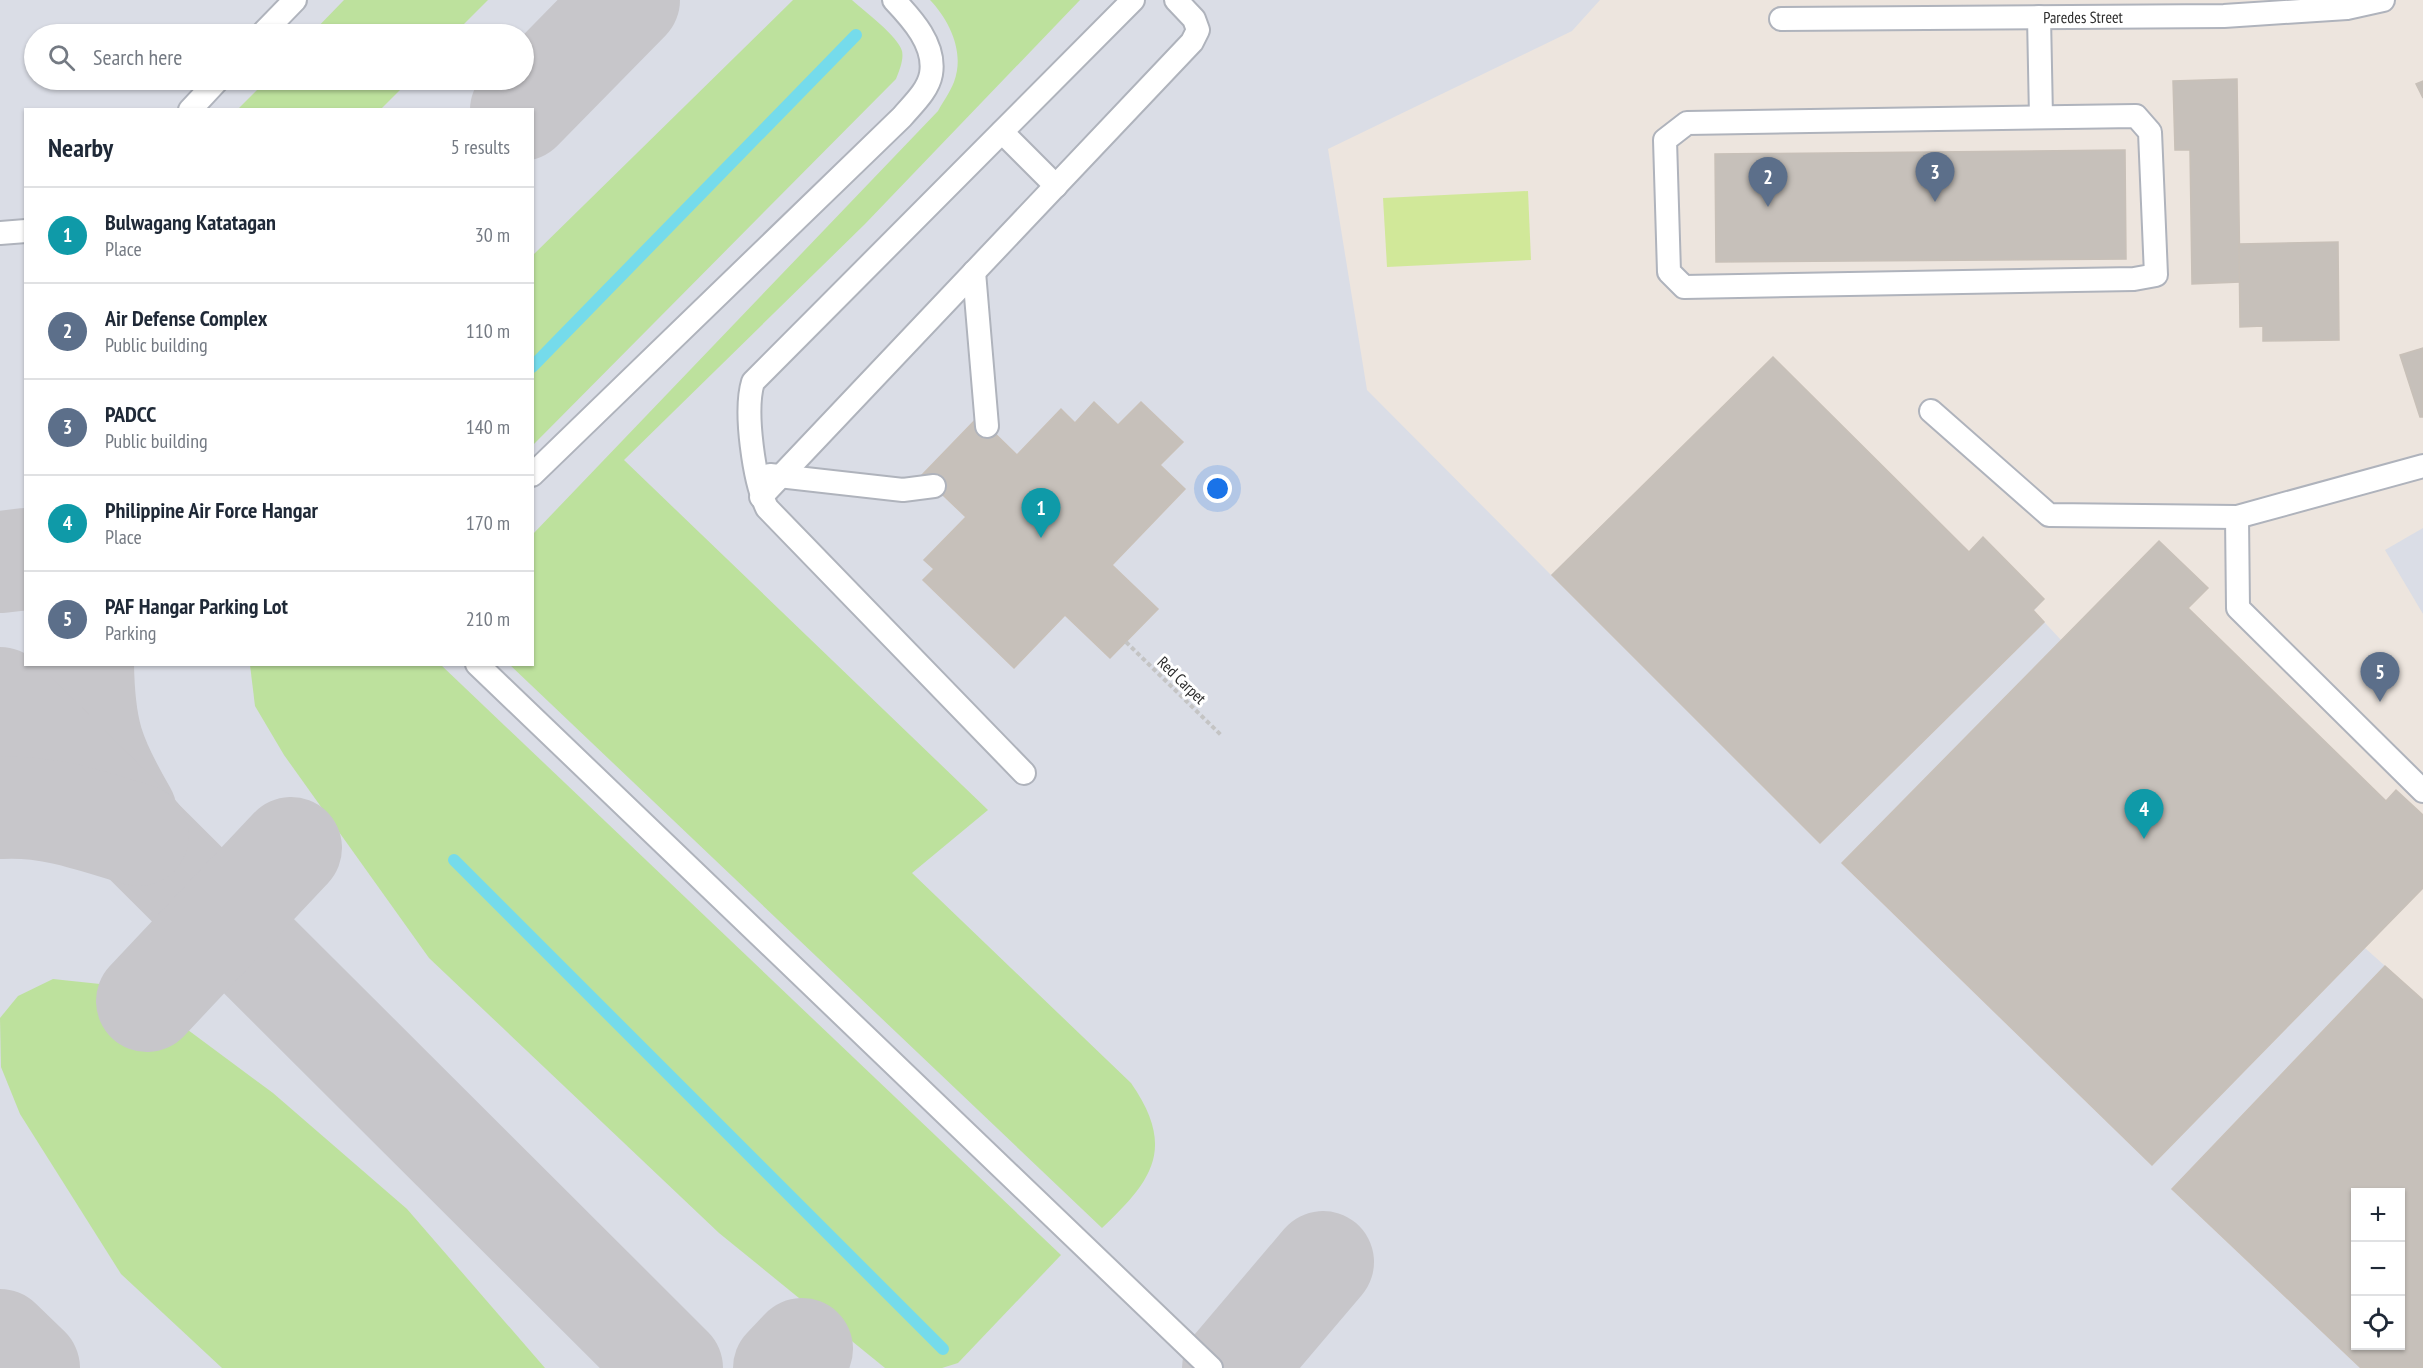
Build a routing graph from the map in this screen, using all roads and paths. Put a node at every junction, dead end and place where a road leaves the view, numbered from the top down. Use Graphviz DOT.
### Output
graph roads {
  1 [pos="295,0"];
  2 [pos="894,0"];
  3 [pos="1133,0"];
  4 [pos="1176,0"];
  5 [pos="2383,0"];
  6 [pos="2039,17"];
  7 [pos="1781,19"];
  8 [pos="272,24"];
  9 [pos="208,90"];
  10 [pos="191,108"];
  11 [pos="2041,117"];
  12 [pos="1002,132"];
  13 [pos="1056,186"];
  14 [pos="24,231"];
  15 [pos="0,233"];
  16 [pos="974,272"];
  17 [pos="1931,411"];
  18 [pos="987,426"];
  19 [pos="754,449"];
  20 [pos="2423,466"];
  21 [pos="534,473"];
  22 [pos="780,477"];
  23 [pos="934,486"];
  24 [pos="761,497"];
  25 [pos="2237,517"];
  26 [pos="1126,642"];
  27 [pos="479,666"];
  28 [pos="1221,735"];
  29 [pos="1024,773"];
  30 [pos="2423,791"];
  31 [pos="1211,1368"];
  1 -- 8 [label="lane"];
  2 -- 21 [label="lane"];
  3 -- 12 [label="lane"];
  4 -- 13 [label="lane"];
  5 -- 6 [label="lane, Paredes Street"];
  6 -- 7 [label="lane, Paredes Street"];
  6 -- 11 [label="lane"];
  9 -- 10 [label="lane"];
  11 -- 11 [label="lane"];
  12 -- 13 [label="lane"];
  12 -- 19 [label="lane"];
  13 -- 16 [label="lane"];
  14 -- 15 [label="lane"];
  16 -- 18 [label="lane"];
  16 -- 22 [label="lane"];
  17 -- 25 [label="lane"];
  19 -- 22 [label="lane"];
  19 -- 24 [label="lane"];
  20 -- 25 [label="lane"];
  22 -- 23 [label="lane"];
  22 -- 24 [label="lane"];
  24 -- 29 [label="lane"];
  25 -- 30 [label="lane"];
  26 -- 28 [label="path, Red Carpet"];
  27 -- 31 [label="lane"];
}
